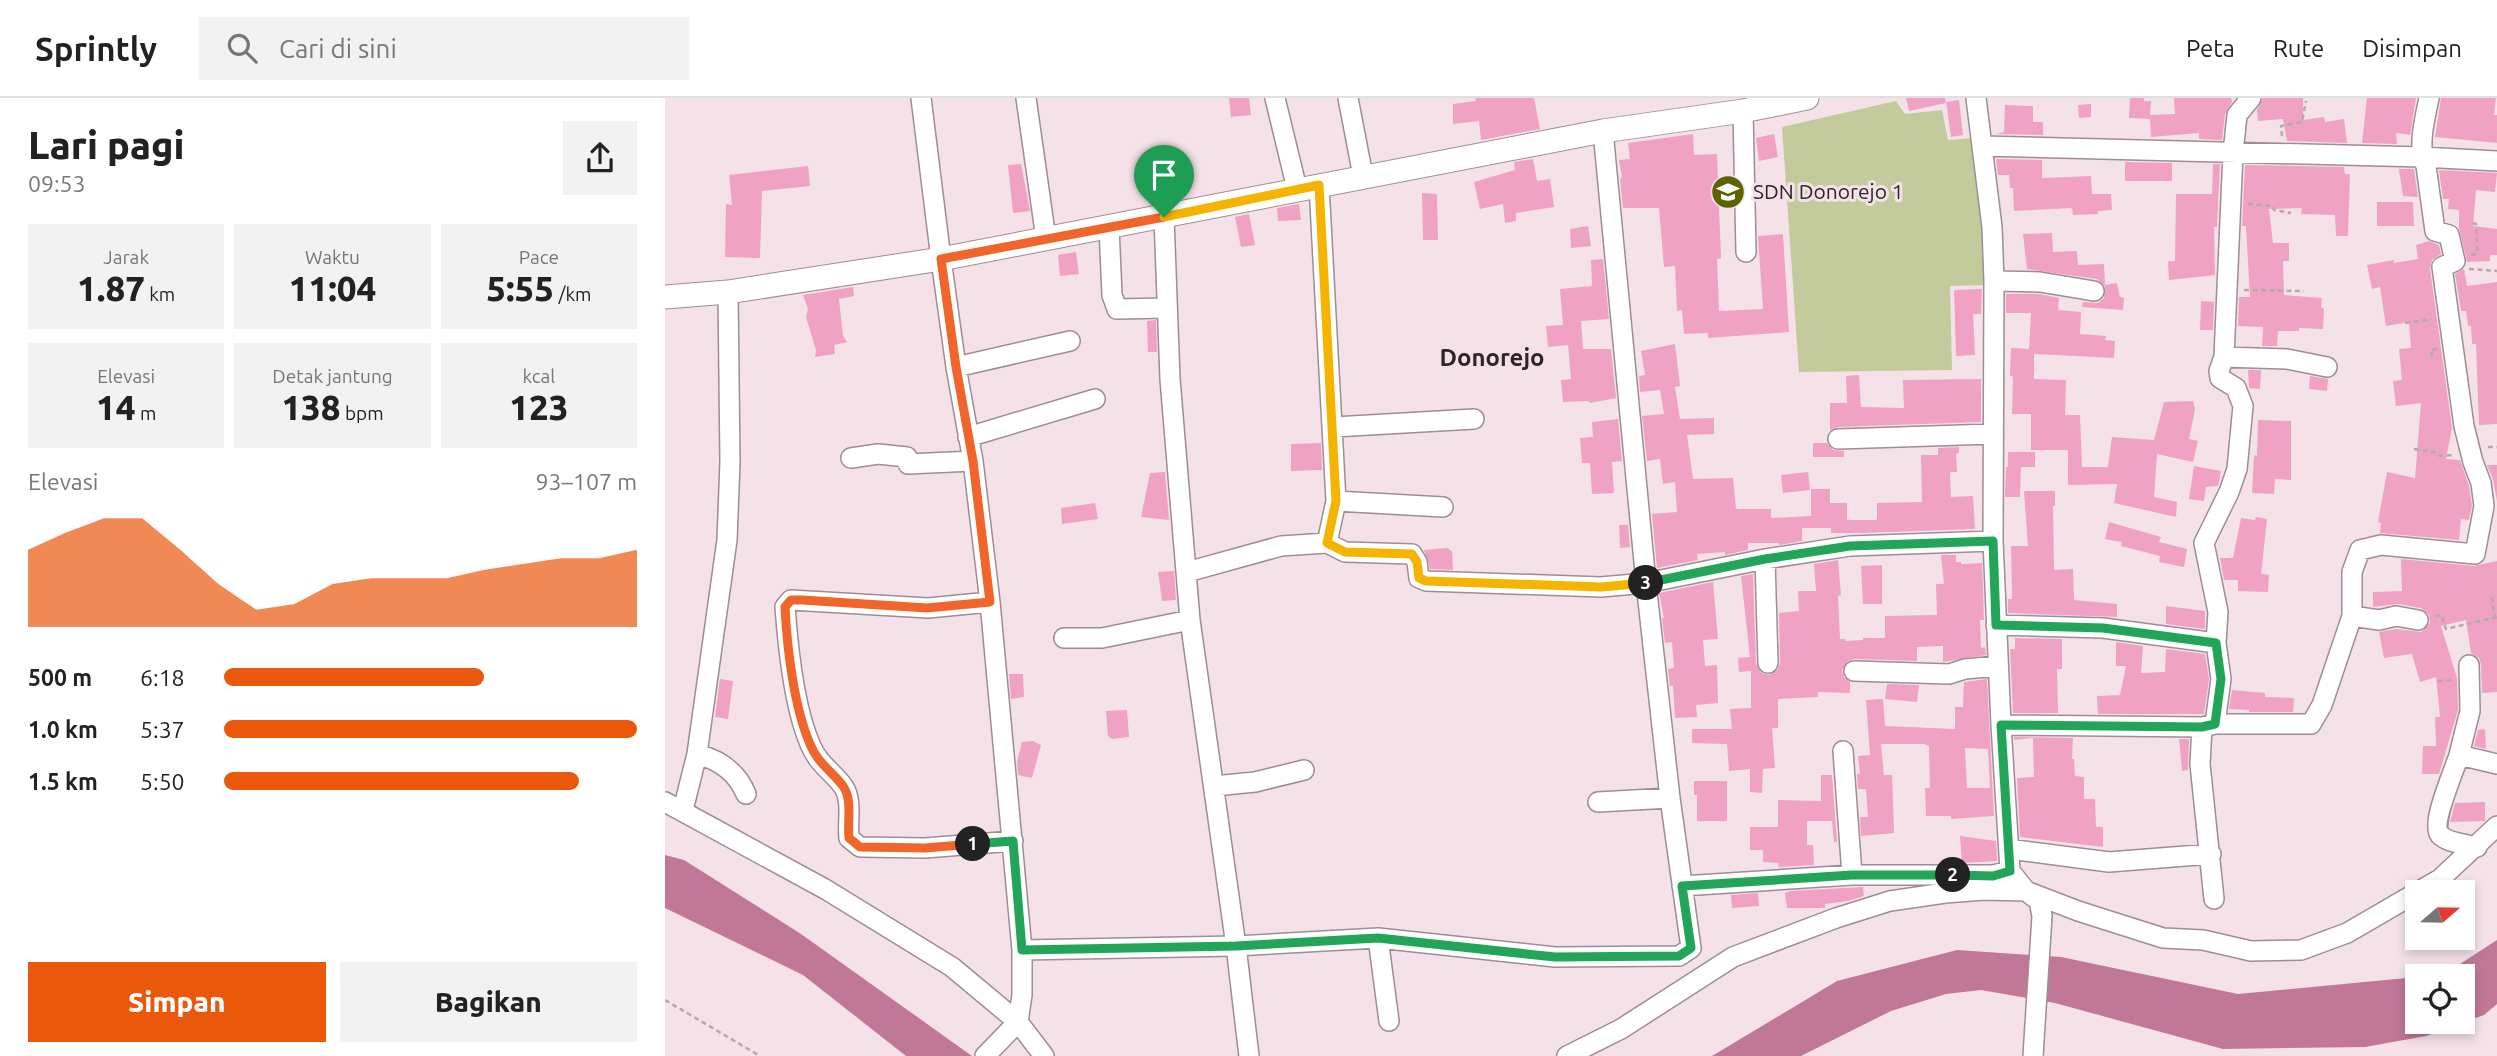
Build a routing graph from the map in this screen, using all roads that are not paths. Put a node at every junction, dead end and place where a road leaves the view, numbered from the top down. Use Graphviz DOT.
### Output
graph roads {
  1 [pos="921,98"];
  2 [pos="1026,98"];
  3 [pos="1275,98"];
  4 [pos="1348,98"];
  5 [pos="1807,98"];
  6 [pos="1976,98"];
  7 [pos="2251,98"];
  8 [pos="2429,98"];
  9 [pos="1743,111"];
  10 [pos="1603,131"];
  11 [pos="1982,146"];
  12 [pos="2232,153"];
  13 [pos="2422,157"];
  14 [pos="2497,161"];
  15 [pos="1363,176"];
  16 [pos="1308,187"];
  17 [pos="1164,217"];
  18 [pos="1109,227"];
  19 [pos="1046,239"];
  20 [pos="1746,252"];
  21 [pos="941,259"];
  22 [pos="1994,281"];
  23 [pos="2094,291"];
  24 [pos="728,292"];
  25 [pos="665,297"];
  26 [pos="1167,308"];
  27 [pos="1070,341"];
  28 [pos="2224,357"];
  29 [pos="956,367"];
  30 [pos="2327,367"];
  31 [pos="1094,399"];
  32 [pos="1474,419"];
  33 [pos="1333,427"];
  34 [pos="1992,434"];
  35 [pos="968,437"];
  36 [pos="1838,439"];
  37 [pos="851,458"];
  38 [pos="973,461"];
  39 [pos="1336,501"];
  40 [pos="2490,505"];
  41 [pos="1443,507"];
  42 [pos="1993,541"];
  43 [pos="1327,543"];
  44 [pos="1765,559"];
  45 [pos="1187,572"];
  46 [pos="1646,583"];
  47 [pos="990,602"];
  48 [pos="2352,616"];
  49 [pos="1190,620"];
  50 [pos="2418,620"];
  51 [pos="1996,625"];
  52 [pos="1064,638"];
  53 [pos="2216,643"];
  54 [pos="1768,663"];
  55 [pos="2469,665"];
  56 [pos="1998,666"];
  57 [pos="1854,671"];
  58 [pos="2001,725"];
  59 [pos="2208,725"];
  60 [pos="1843,751"];
  61 [pos="697,754"];
  62 [pos="2459,755"];
  63 [pos="2497,764"];
  64 [pos="1304,770"];
  65 [pos="1214,786"];
  66 [pos="746,794"];
  67 [pos="1670,798"];
  68 [pos="1598,802"];
  69 [pos="674,806"];
  70 [pos="2497,826"];
  71 [pos="1013,841"];
  72 [pos="2477,847"];
  73 [pos="2009,849"];
  74 [pos="2211,854"];
  75 [pos="2010,871"];
  76 [pos="1852,875"];
  77 [pos="1682,886"];
  78 [pos="2026,891"];
  79 [pos="2214,899"];
  80 [pos="1378,938"];
  81 [pos="1236,946"];
  82 [pos="1022,950"];
  83 [pos="1389,1021"];
  84 [pos="1013,1029"];
  85 [pos="985,1056"];
  86 [pos="1044,1056"];
  87 [pos="1249,1056"];
  88 [pos="1567,1056"];
  89 [pos="2033,1056"];
  1 -- 21 [label="street"];
  2 -- 19 [label="street"];
  3 -- 16 [label="street"];
  4 -- 15 [label="street"];
  5 -- 9 [label="main road"];
  6 -- 11 [label="street"];
  7 -- 12 [label="street"];
  8 -- 13 [label="street"];
  9 -- 10 [label="main road"];
  9 -- 20 [label="street"];
  10 -- 15 [label="main road"];
  10 -- 46 [label="street"];
  11 -- 12 [label="street"];
  11 -- 22 [label="street"];
  12 -- 13 [label="street"];
  12 -- 28 [label="street"];
  13 -- 14 [label="street"];
  13 -- 40 [label="street"];
  15 -- 16 [label="main road"];
  16 -- 17 [label="main road"];
  16 -- 33 [label="street"];
  17 -- 18 [label="main road"];
  17 -- 26 [label="street"];
  18 -- 19 [label="main road"];
  18 -- 26 [label="street"];
  19 -- 21 [label="main road"];
  21 -- 24 [label="main road"];
  21 -- 29 [label="street"];
  22 -- 23 [label="street"];
  22 -- 34 [label="street"];
  24 -- 25 [label="main road"];
  24 -- 61 [label="street"];
  26 -- 45 [label="street"];
  27 -- 29 [label="street"];
  28 -- 30 [label="street"];
  28 -- 53 [label="street"];
  29 -- 35 [label="street"];
  31 -- 35 [label="street"];
  32 -- 33 [label="street"];
  33 -- 39 [label="street"];
  34 -- 36 [label="street"];
  34 -- 42 [label="street"];
  35 -- 38 [label="street"];
  37 -- 38 [label="street"];
  38 -- 47 [label="street"];
  39 -- 41 [label="street"];
  39 -- 43 [label="street"];
  40 -- 48 [label="street"];
  42 -- 44 [label="street"];
  42 -- 51 [label="street"];
  43 -- 45 [label="street"];
  43 -- 46 [label="street"];
  44 -- 46 [label="street"];
  44 -- 54 [label="street"];
  45 -- 49 [label="street"];
  46 -- 67 [label="street"];
  47 -- 71 [label="street"];
  47 -- 71 [label="street"];
  48 -- 50 [label="street"];
  48 -- 59 [label="street"];
  49 -- 52 [label="street"];
  49 -- 65 [label="street"];
  51 -- 53 [label="street"];
  51 -- 56 [label="street"];
  53 -- 59 [label="street"];
  55 -- 62 [label="street"];
  56 -- 57 [label="street"];
  56 -- 58 [label="street"];
  58 -- 59 [label="street"];
  58 -- 73 [label="street"];
  59 -- 74 [label="street"];
  60 -- 76 [label="street"];
  61 -- 66 [label="street"];
  61 -- 69 [label="street"];
  62 -- 63 [label="street"];
  62 -- 72 [label="street"];
  64 -- 65 [label="street"];
  65 -- 81 [label="street"];
  67 -- 68 [label="street"];
  67 -- 77 [label="street"];
  69 -- 84 [label="street"];
  70 -- 72 [label="street"];
  71 -- 82 [label="street"];
  72 -- 78 [label="street"];
  73 -- 74 [label="street"];
  73 -- 75 [label="street"];
  74 -- 79 [label="street"];
  75 -- 76 [label="street"];
  75 -- 78 [label="street"];
  76 -- 77 [label="street"];
  77 -- 80 [label="street"];
  78 -- 88 [label="street"];
  78 -- 89 [label="street"];
  80 -- 81 [label="street"];
  80 -- 83 [label="street"];
  81 -- 82 [label="street"];
  81 -- 87 [label="street"];
  82 -- 84 [label="street"];
  84 -- 85 [label="street"];
  84 -- 86 [label="street"];
}
